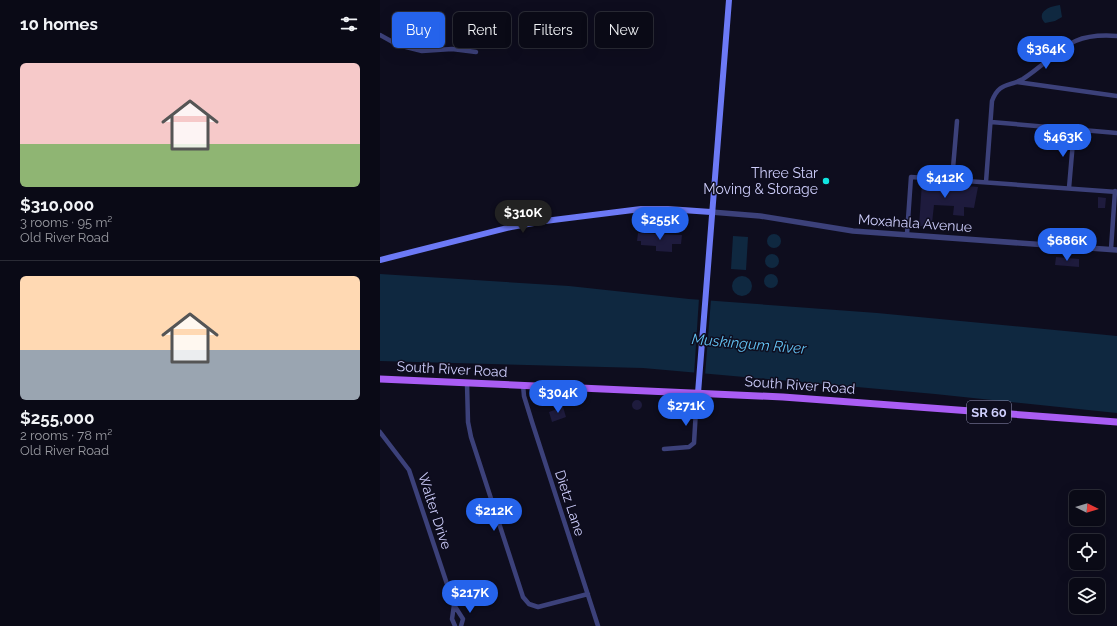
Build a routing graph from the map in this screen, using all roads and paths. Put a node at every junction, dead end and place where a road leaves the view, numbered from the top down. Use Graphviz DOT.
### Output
graph roads {
  1 [pos="729,0"];
  2 [pos="380,35"];
  3 [pos="1117,36"];
  4 [pos="476,52"];
  5 [pos="1017,82"];
  6 [pos="1117,96"];
  7 [pos="957,120"];
  8 [pos="991,122"];
  9 [pos="1074,130"];
  10 [pos="1117,133"];
  11 [pos="952,180"];
  12 [pos="986,182"];
  13 [pos="1069,188"];
  14 [pos="1116,191"];
  15 [pos="712,212"];
  16 [pos="907,234"];
  17 [pos="1114,250"];
  18 [pos="380,260"];
  19 [pos="380,379"];
  20 [pos="467,383"];
  21 [pos="523,385"];
  22 [pos="697,393"];
  23 [pos="1117,422"];
  24 [pos="380,432"];
  25 [pos="664,449"];
  26 [pos="588,594"];
  27 [pos="454,605"];
  28 [pos="455,626"];
  29 [pos="461,626"];
  30 [pos="598,626"];
  1 -- 15 [label="main road"];
  2 -- 4 [label="street"];
  3 -- 5 [label="street"];
  5 -- 6 [label="street"];
  5 -- 8 [label="street"];
  7 -- 11 [label="street"];
  8 -- 9 [label="street"];
  8 -- 12 [label="street"];
  9 -- 10 [label="street"];
  9 -- 13 [label="street"];
  11 -- 12 [label="street"];
  11 -- 16 [label="street"];
  12 -- 13 [label="street"];
  13 -- 14 [label="street"];
  14 -- 17 [label="street"];
  15 -- 16 [label="street, Moxahala Avenue"];
  15 -- 18 [label="main road"];
  15 -- 22 [label="main road"];
  16 -- 17 [label="street, Moxahala Avenue"];
  19 -- 20 [label="main road, South River Road / SR 60"];
  20 -- 21 [label="main road, South River Road / SR 60"];
  20 -- 26 [label="street"];
  21 -- 22 [label="main road, South River Road / SR 60"];
  21 -- 26 [label="street, Dietz Lane"];
  22 -- 23 [label="main road, South River Road / SR 60"];
  22 -- 25 [label="street"];
  24 -- 27 [label="street, Walter Drive"];
  26 -- 30 [label="street, Dietz Lane"];
  27 -- 28 [label="street, Walter Drive"];
  27 -- 29 [label="street, Walter Drive"];
}
